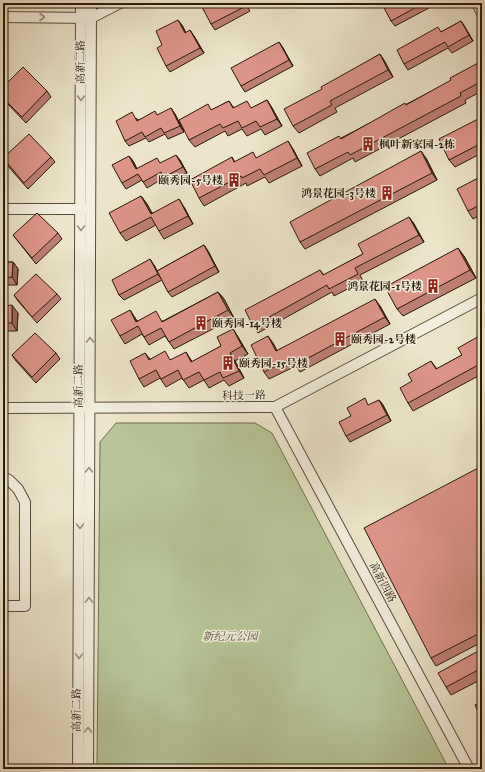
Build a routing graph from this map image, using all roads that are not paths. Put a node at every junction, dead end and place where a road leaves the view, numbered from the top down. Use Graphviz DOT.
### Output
graph roads {
  1 [pos="81,3"];
  2 [pos="92,3"];
  3 [pos="120,3"];
  4 [pos="477,3"];
  5 [pos="482,13"];
  6 [pos="3,17"];
  7 [pos="86,18"];
  8 [pos="3,208"];
  9 [pos="86,209"];
  10 [pos="482,298"];
  11 [pos="275,407"];
  12 [pos="3,408"];
  13 [pos="85,409"];
  14 [pos="3,477"];
  15 [pos="3,606"];
  16 [pos="78,769"];
  17 [pos="88,769"];
  18 [pos="469,769"];
  1 -- 7 [label="street, 高新二路"];
  2 -- 7 [label="street, 高新二路"];
  3 -- 7 [label="street"];
  4 -- 5 [label="street"];
  6 -- 7 [label="street, one-way"];
  7 -- 9 [label="street, 高新二路"];
  8 -- 9 [label="street"];
  9 -- 13 [label="street, 高新二路"];
  10 -- 11 [label="street, 科技一路"];
  11 -- 13 [label="street, 科技一路"];
  11 -- 18 [label="street, 高新四路"];
  12 -- 13 [label="street, 科技一路"];
  13 -- 16 [label="street, 高新二路, one-way"];
  17 -- 13 [label="street, 高新二路, one-way"];
  14 -- 15 [label="street"];
}
